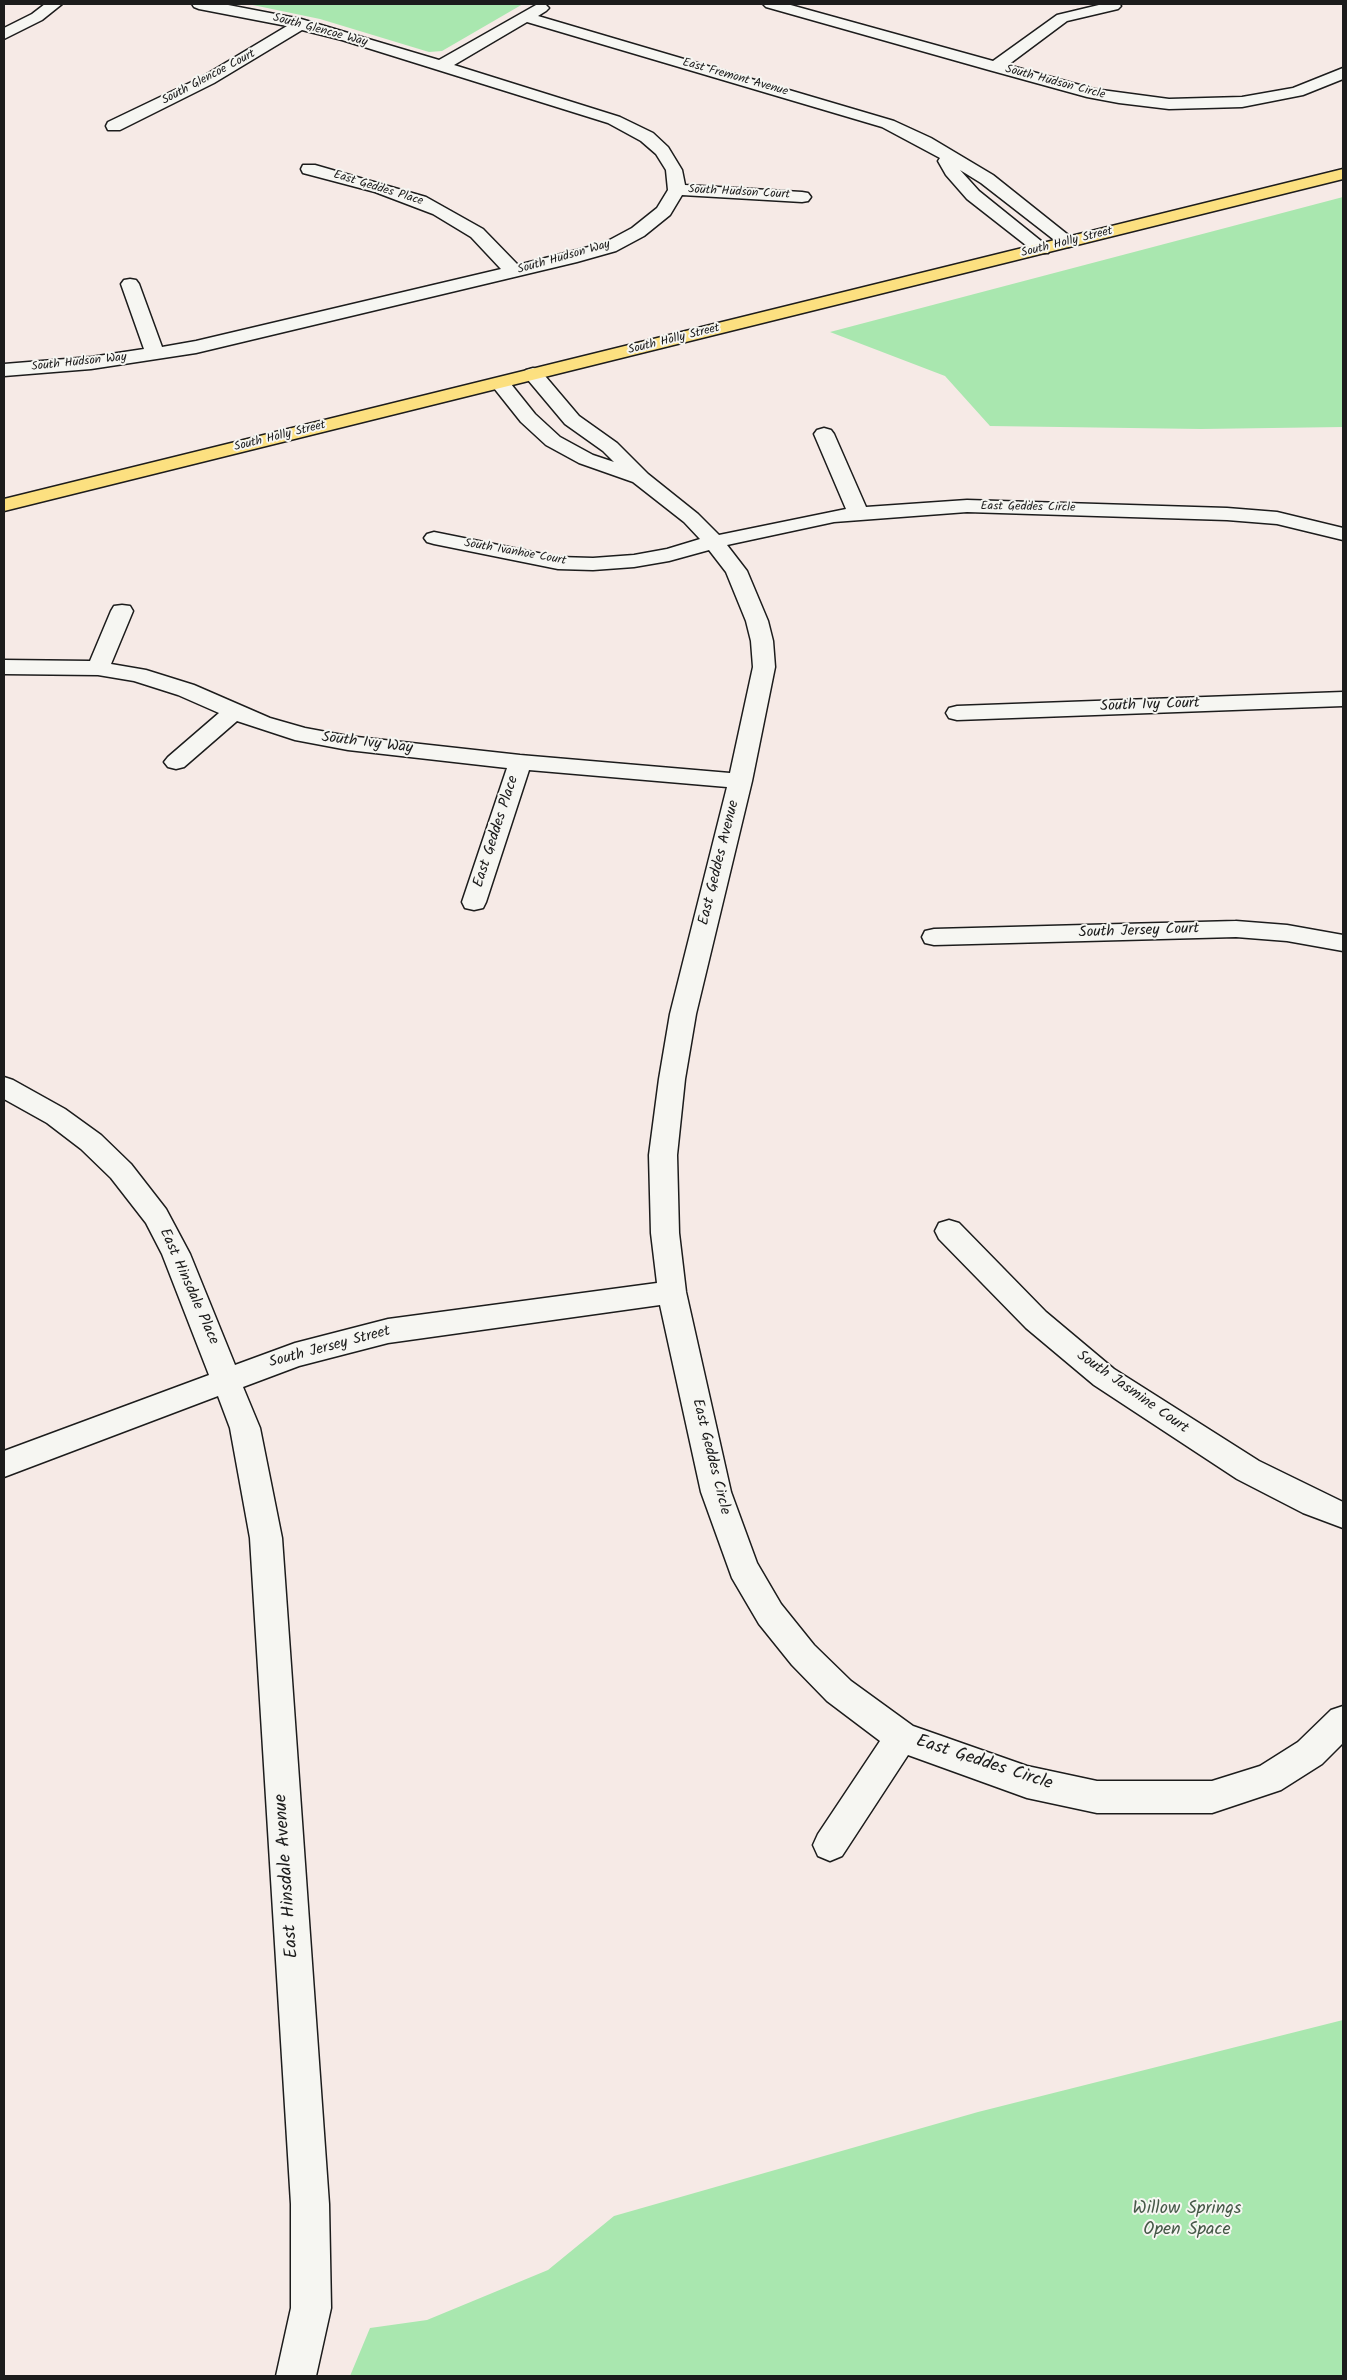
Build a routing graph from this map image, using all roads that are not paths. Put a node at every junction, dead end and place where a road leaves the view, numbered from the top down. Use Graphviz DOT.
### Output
graph roads {
  1 [pos="54,4"];
  2 [pos="199,4"];
  3 [pos="549,4"];
  4 [pos="771,4"];
  5 [pos="1113,6"];
  6 [pos="799,7"];
  7 [pos="526,17"];
  8 [pos="301,24"];
  9 [pos="4,34"];
  10 [pos="440,66"];
  11 [pos="995,67"];
  12 [pos="1343,73"];
  13 [pos="114,126"];
  14 [pos="939,152"];
  15 [pos="309,169"];
  16 [pos="1343,174"];
  17 [pos="676,190"];
  18 [pos="802,197"];
  19 [pos="1068,242"];
  20 [pos="1042,249"];
  21 [pos="514,272"];
  22 [pos="130,284"];
  23 [pos="155,354"];
  24 [pos="4,370"];
  25 [pos="533,374"];
  26 [pos="500,383"];
  27 [pos="824,434"];
  28 [pos="641,478"];
  29 [pos="4,505"];
  30 [pos="858,512"];
  31 [pos="1343,534"];
  32 [pos="434,538"];
  33 [pos="714,542"];
  34 [pos="122,611"];
  35 [pos="4,666"];
  36 [pos="98,668"];
  37 [pos="1343,699"];
  38 [pos="235,711"];
  39 [pos="957,713"];
  40 [pos="176,762"];
  41 [pos="520,762"];
  42 [pos="740,781"];
  43 [pos="474,902"];
  44 [pos="934,937"];
  45 [pos="1343,943"];
  46 [pos="4,1087"];
  47 [pos="949,1231"];
  48 [pos="672,1292"];
  49 [pos="227,1379"];
  50 [pos="4,1464"];
  51 [pos="1343,1515"];
  52 [pos="1343,1721"];
  53 [pos="900,1737"];
  54 [pos="830,1845"];
  55 [pos="296,2376"];
  1 -- 9 [label="street"];
  2 -- 8 [label="street, South Glencoe Way"];
  3 -- 7 [label="street"];
  4 -- 6 [label="street, South Hudson Circle"];
  5 -- 11 [label="street"];
  6 -- 11 [label="street, South Hudson Circle"];
  7 -- 10 [label="street"];
  7 -- 14 [label="street, East Fremont Avenue"];
  8 -- 10 [label="street, South Glencoe Way"];
  8 -- 13 [label="street, South Glencoe Court"];
  10 -- 17 [label="street"];
  11 -- 12 [label="street, South Hudson Circle"];
  14 -- 19 [label="street, East Fremont Avenue"];
  14 -- 20 [label="street, East Fremont Avenue"];
  15 -- 21 [label="street, East Geddes Place"];
  16 -- 19 [label="main road, South Holly Street"];
  17 -- 18 [label="street, South Hudson Court"];
  17 -- 21 [label="street, South Hudson Way"];
  19 -- 20 [label="main road, South Holly Street"];
  20 -- 25 [label="main road, South Holly Street"];
  21 -- 23 [label="street, South Hudson Way"];
  22 -- 23 [label="street"];
  23 -- 24 [label="street, South Hudson Way"];
  25 -- 26 [label="main road, South Holly Street"];
  25 -- 28 [label="street, East Geddes Avenue"];
  26 -- 28 [label="street, East Geddes Avenue"];
  26 -- 29 [label="main road, South Holly Street"];
  27 -- 30 [label="street"];
  28 -- 33 [label="street, East Geddes Avenue"];
  30 -- 31 [label="street, East Geddes Circle"];
  30 -- 33 [label="street, East Geddes Circle"];
  32 -- 33 [label="street, South Ivanhoe Court"];
  33 -- 42 [label="street, East Geddes Avenue"];
  34 -- 36 [label="street"];
  35 -- 36 [label="street, South Ivy Way"];
  36 -- 38 [label="street, South Ivy Way"];
  37 -- 39 [label="street, South Ivy Court"];
  38 -- 40 [label="street"];
  38 -- 41 [label="street, South Ivy Way"];
  41 -- 42 [label="street, South Ivy Way"];
  41 -- 43 [label="street, East Geddes Place"];
  42 -- 48 [label="street, East Geddes Avenue"];
  44 -- 45 [label="street, South Jersey Court"];
  46 -- 49 [label="street, East Hinsdale Place"];
  47 -- 51 [label="street, South Jasmine Court"];
  48 -- 49 [label="street, South Jersey Street"];
  48 -- 53 [label="street, East Geddes Circle"];
  49 -- 50 [label="street, South Jersey Street"];
  49 -- 55 [label="street, East Hinsdale Avenue"];
  52 -- 53 [label="street, East Geddes Circle"];
  53 -- 54 [label="street, East Geddes Circle"];
}
